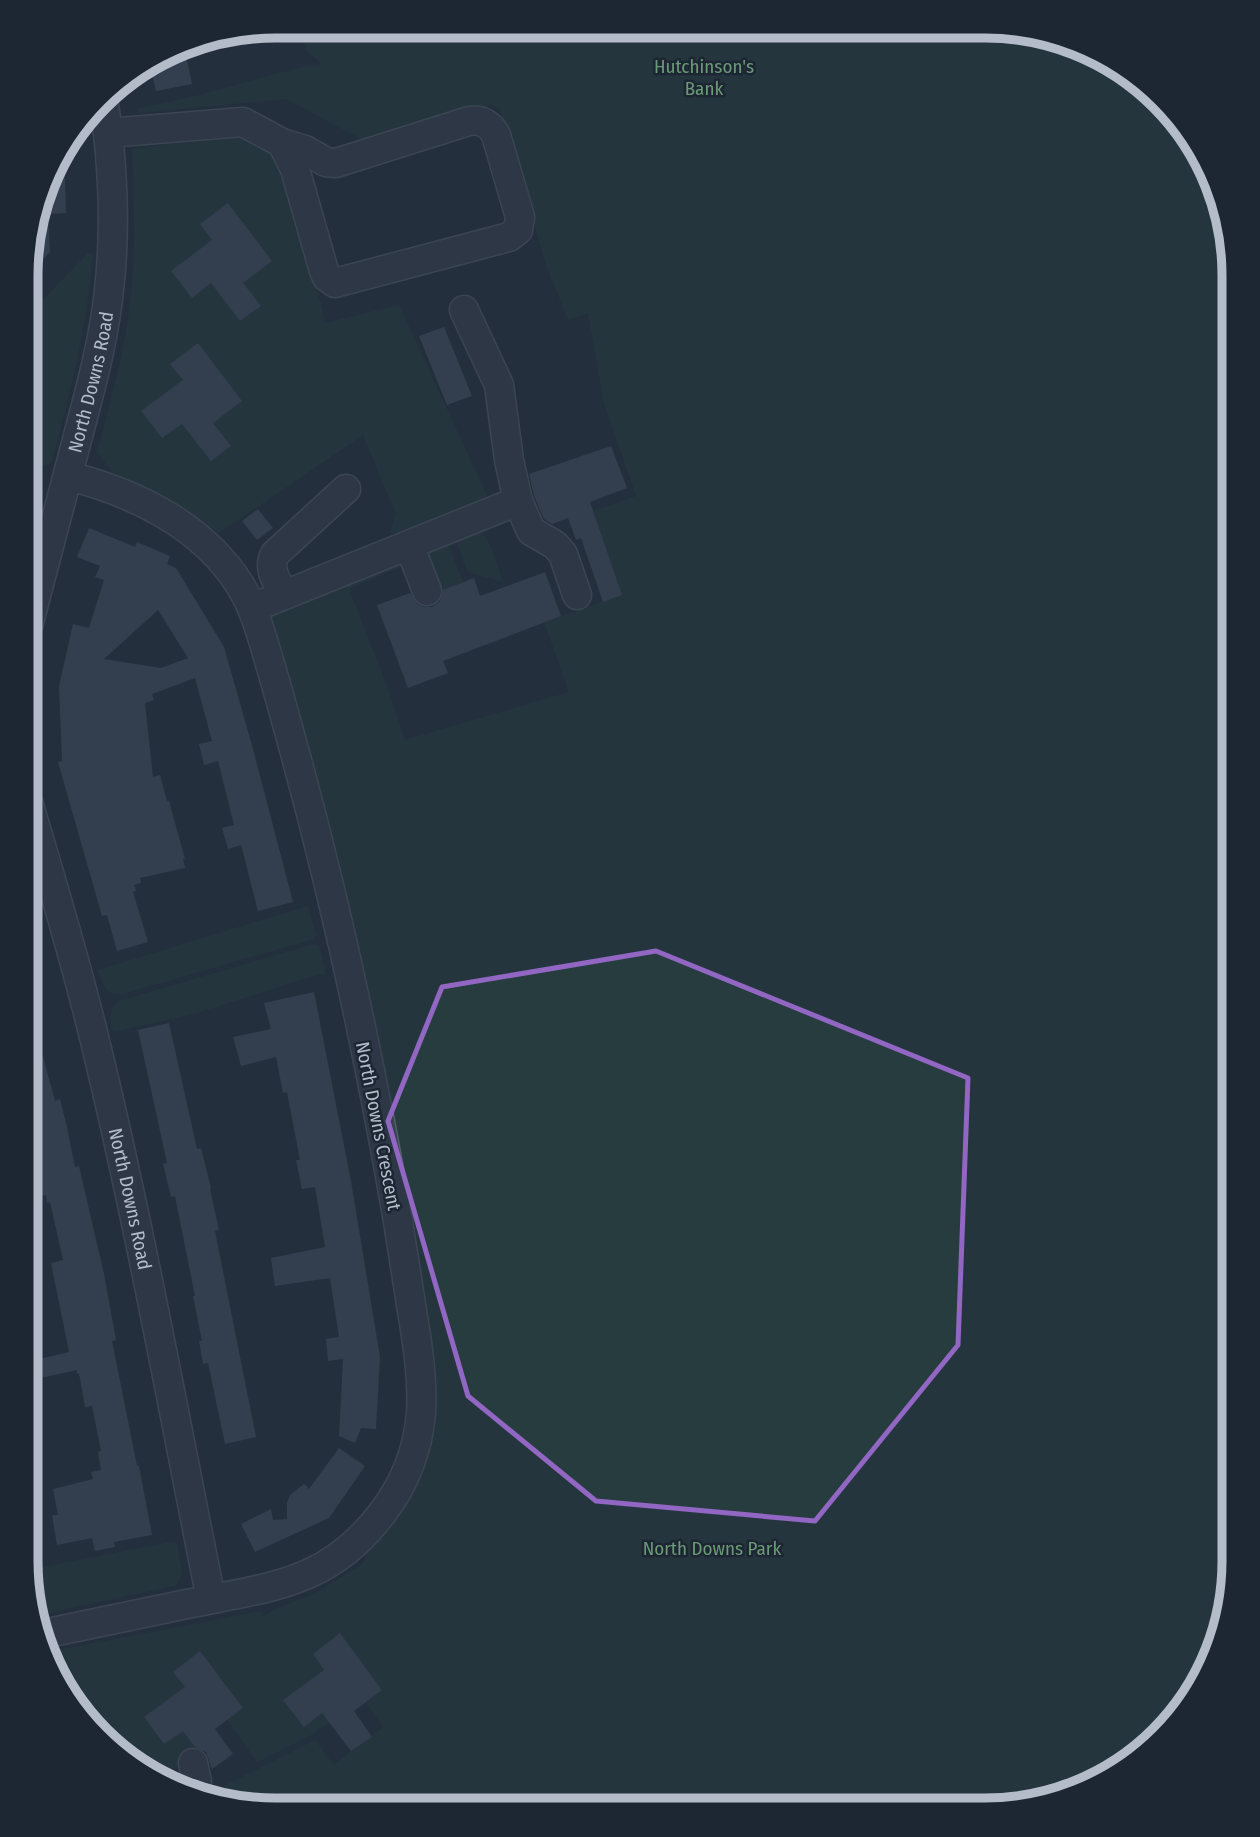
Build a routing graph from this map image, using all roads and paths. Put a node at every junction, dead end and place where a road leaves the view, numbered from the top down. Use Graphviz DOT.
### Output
graph roads {
  1 [pos="101,116"];
  2 [pos="282,143"];
  3 [pos="464,310"];
  4 [pos="68,476"];
  5 [pos="346,489"];
  6 [pos="518,501"];
  7 [pos="409,545"];
  8 [pos="38,573"];
  9 [pos="427,590"];
  10 [pos="284,595"];
  11 [pos="577,595"];
  12 [pos="252,608"];
  13 [pos="38,839"];
  14 [pos="211,1600"];
  15 [pos="50,1633"];
  1 -- 2 [label="street, North Downs Road"];
  1 -- 4 [label="street, North Downs Road"];
  2 -- 2 [label="street, North Downs Road"];
  3 -- 6 [label="street"];
  4 -- 8 [label="street, North Downs Road"];
  4 -- 12 [label="street, North Downs Crescent"];
  5 -- 10 [label="street"];
  6 -- 7 [label="street"];
  6 -- 11 [label="street"];
  7 -- 9 [label="street"];
  7 -- 10 [label="street"];
  10 -- 12 [label="street"];
  12 -- 14 [label="street, North Downs Crescent"];
  13 -- 14 [label="street, North Downs Road"];
  14 -- 15 [label="street, North Downs Crescent"];
}
